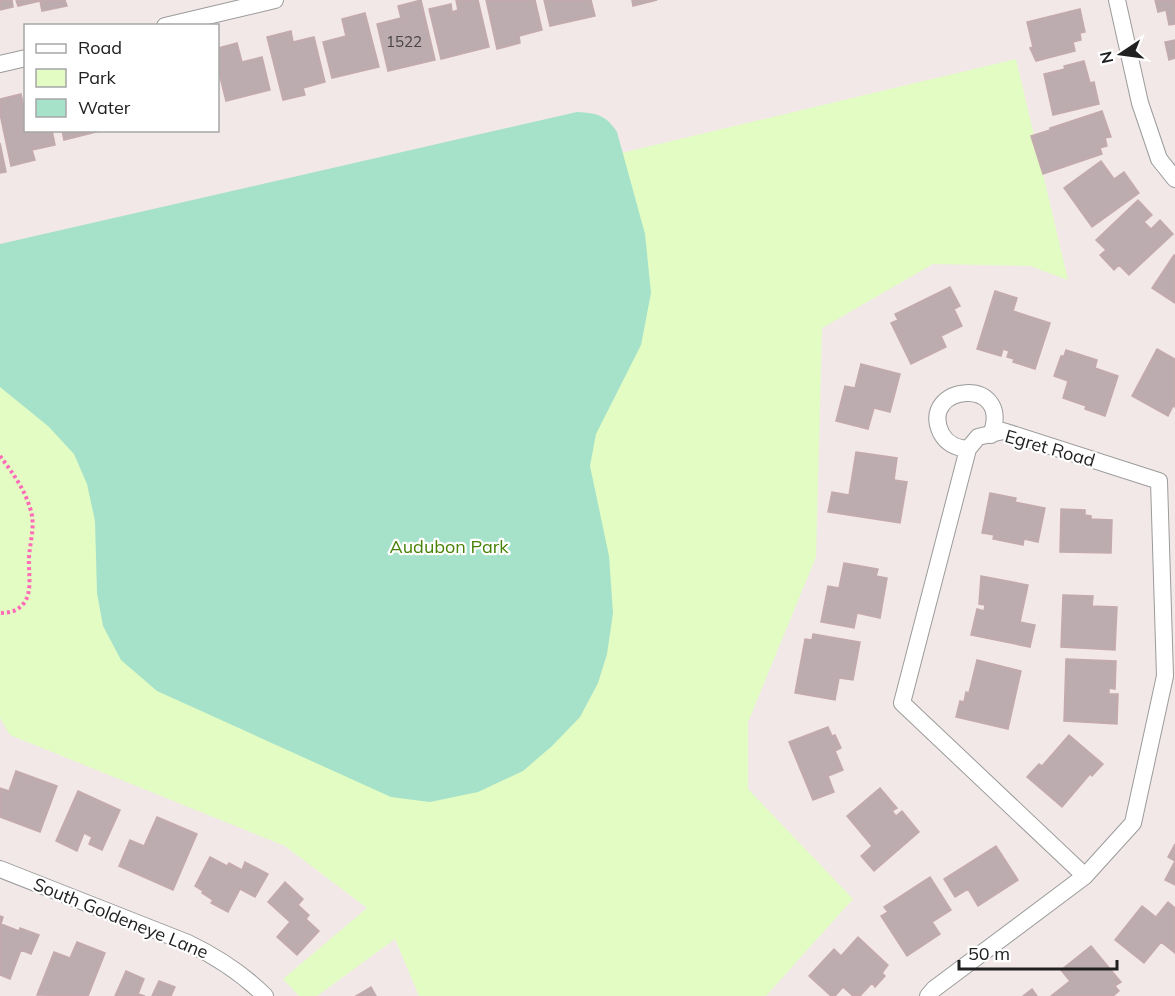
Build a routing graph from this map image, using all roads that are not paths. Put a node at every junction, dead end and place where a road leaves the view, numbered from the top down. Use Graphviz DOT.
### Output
graph roads {
  1 [pos="275,0"];
  2 [pos="1117,0"];
  3 [pos="173,24"];
  4 [pos="24,58"];
  5 [pos="0,64"];
  6 [pos="1175,179"];
  7 [pos="992,435"];
  8 [pos="968,449"];
  9 [pos="0,869"];
  10 [pos="1085,876"];
  11 [pos="265,996"];
  12 [pos="928,996"];
  1 -- 3 [label="street"];
  2 -- 6 [label="street"];
  4 -- 5 [label="street"];
  7 -- 8 [label="street, Egret Road"];
  7 -- 8 [label="street"];
  7 -- 10 [label="street, Egret Road"];
  8 -- 10 [label="street"];
  9 -- 11 [label="street, South Goldeneye Lane"];
  10 -- 12 [label="street, Egret Road"];
}
